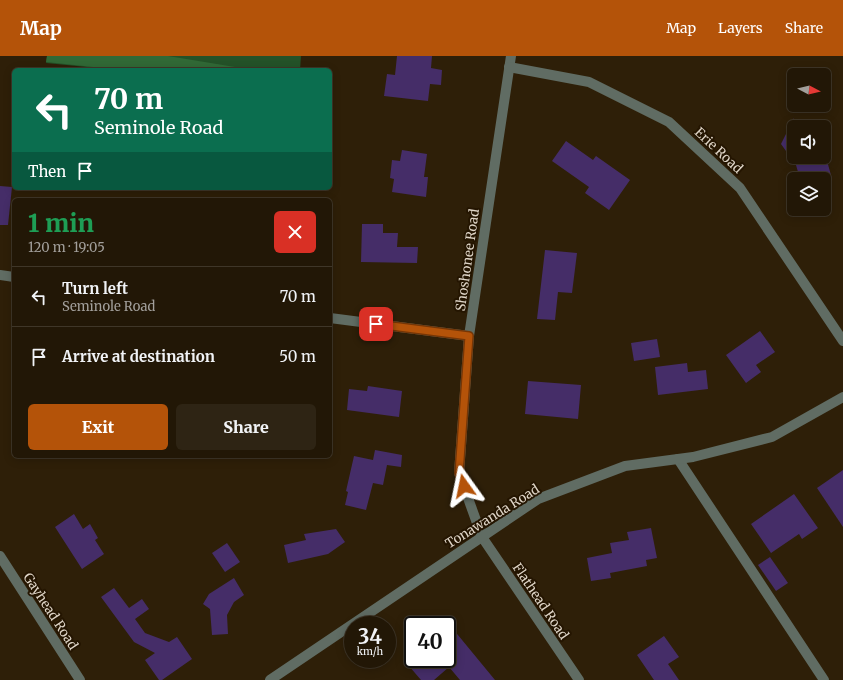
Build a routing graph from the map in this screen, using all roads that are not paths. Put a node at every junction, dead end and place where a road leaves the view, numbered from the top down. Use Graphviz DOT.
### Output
graph roads {
  1 [pos="511,56"];
  2 [pos="509,68"];
  3 [pos="0,275"];
  4 [pos="12,277"];
  5 [pos="332,318"];
  6 [pos="469,336"];
  7 [pos="843,341"];
  8 [pos="843,397"];
  9 [pos="678,459"];
  10 [pos="482,537"];
  11 [pos="0,556"];
  12 [pos="80,680"];
  13 [pos="270,680"];
  14 [pos="579,680"];
  15 [pos="824,680"];
  1 -- 2 [label="street, Shoshonee Road"];
  2 -- 6 [label="street, Shoshonee Road"];
  2 -- 7 [label="street, Erie Road"];
  3 -- 4 [label="street"];
  5 -- 6 [label="street"];
  6 -- 10 [label="street, Shoshonee Road"];
  8 -- 9 [label="street, Tonawanda Road"];
  9 -- 10 [label="street, Tonawanda Road"];
  9 -- 15 [label="street"];
  10 -- 13 [label="street, Tonawanda Road"];
  10 -- 14 [label="street, Flathead Road"];
  11 -- 12 [label="street, Gayhead Road"];
}
